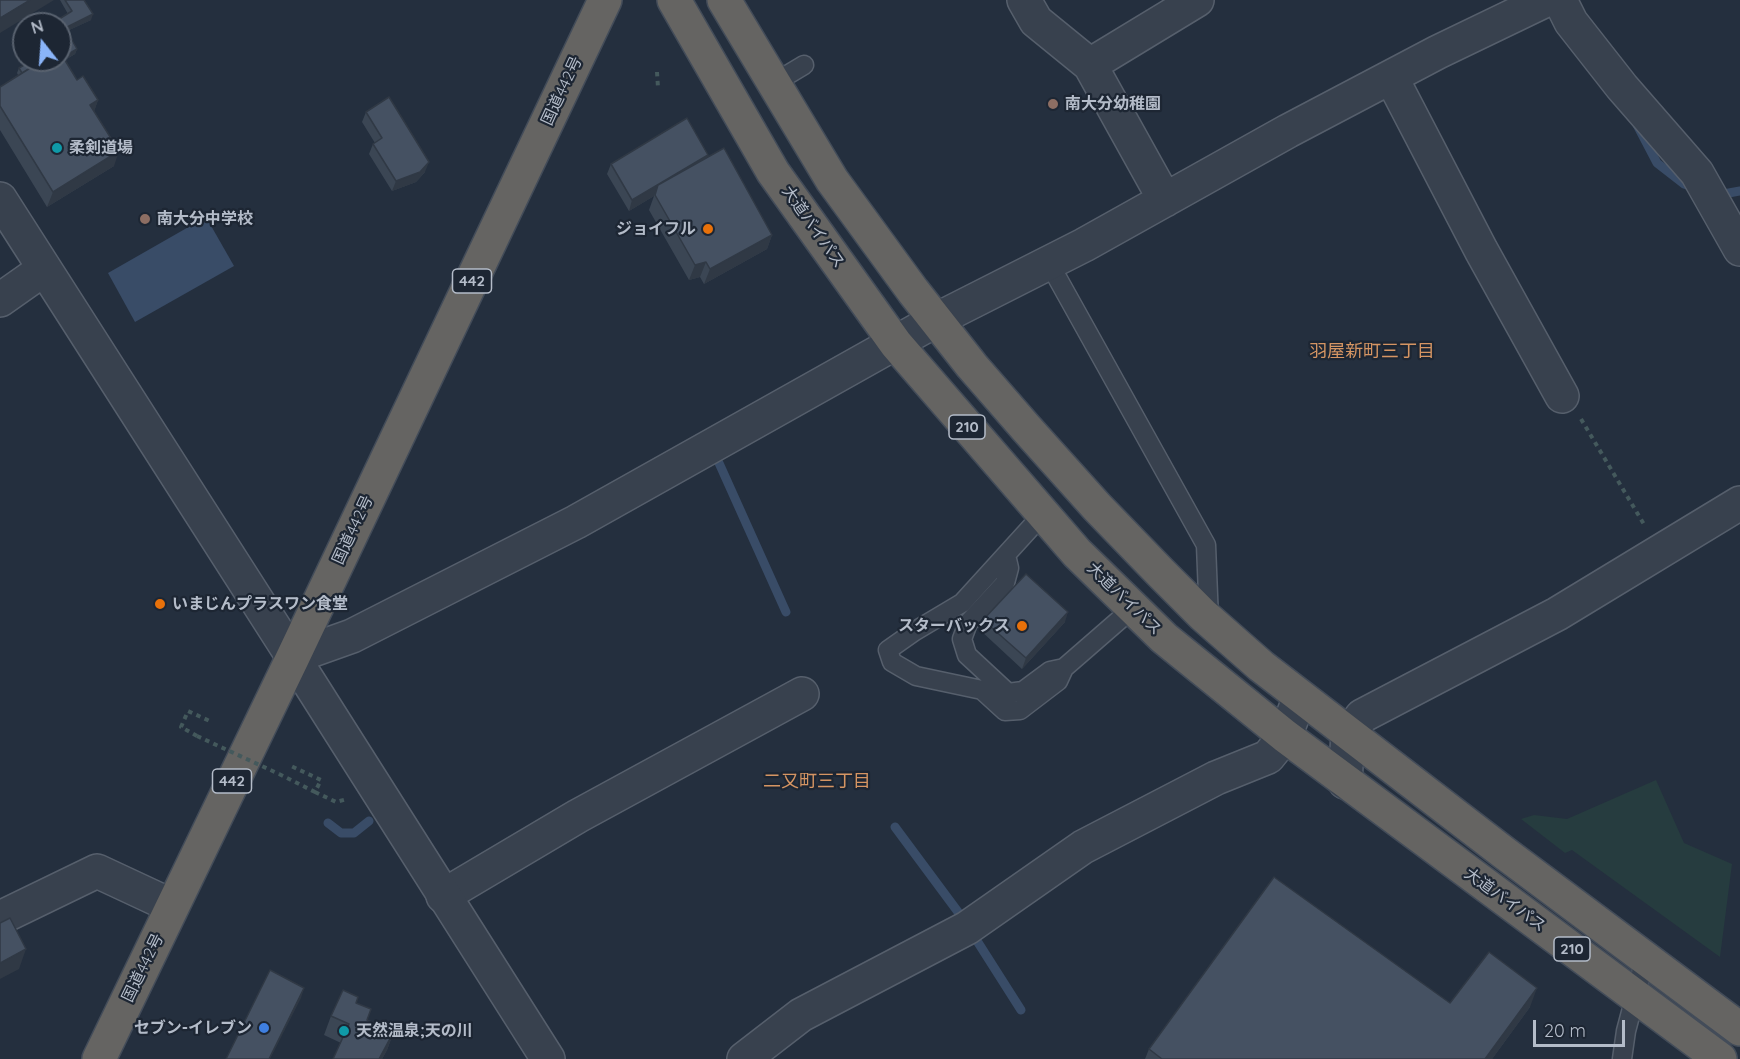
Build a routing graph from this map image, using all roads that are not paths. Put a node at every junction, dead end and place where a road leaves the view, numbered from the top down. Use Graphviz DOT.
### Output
graph roads {
  1 [pos="605,0"];
  2 [pos="674,0"];
  3 [pos="724,0"];
  4 [pos="1024,0"];
  5 [pos="1197,0"];
  6 [pos="1546,0"];
  7 [pos="1560,0"];
  8 [pos="804,65"];
  9 [pos="1090,65"];
  10 [pos="1391,77"];
  11 [pos="774,82"];
  12 [pos="0,199"];
  13 [pos="1165,200"];
  14 [pos="1740,249"];
  15 [pos="1049,263"];
  16 [pos="44,269"];
  17 [pos="0,300"];
  18 [pos="936,320"];
  19 [pos="896,344"];
  20 [pos="1562,396"];
  21 [pos="1740,503"];
  22 [pos="1043,514"];
  23 [pos="1006,555"];
  24 [pos="1133,608"];
  25 [pos="1209,620"];
  26 [pos="293,657"];
  27 [pos="1064,668"];
  28 [pos="802,694"];
  29 [pos="1300,697"];
  30 [pos="1348,734"];
  31 [pos="1286,736"];
  32 [pos="1344,782"];
  33 [pos="443,896"];
  34 [pos="172,906"];
  35 [pos="0,918"];
  36 [pos="1645,959"];
  37 [pos="1635,996"];
  38 [pos="1740,1029"];
  39 [pos="99,1059"];
  40 [pos="548,1059"];
  41 [pos="744,1059"];
  42 [pos="1622,1059"];
  43 [pos="1720,1059"];
  1 -- 26 [label="highway, 国道442号 / 442"];
  2 -- 19 [label="highway, 大道バイパス / 210"];
  3 -- 11 [label="highway, 210"];
  4 -- 9 [label="street"];
  5 -- 9 [label="street"];
  6 -- 10 [label="street"];
  7 -- 14 [label="street"];
  8 -- 11 [label="lane"];
  9 -- 13 [label="street"];
  10 -- 13 [label="street"];
  10 -- 20 [label="street"];
  11 -- 18 [label="highway, 210"];
  12 -- 16 [label="street"];
  13 -- 15 [label="street"];
  15 -- 18 [label="street"];
  15 -- 25 [label="lane"];
  16 -- 17 [label="street"];
  16 -- 26 [label="street"];
  18 -- 19 [label="street"];
  18 -- 25 [label="highway, 210"];
  19 -- 22 [label="highway, 大道バイパス / 210"];
  19 -- 26 [label="street"];
  21 -- 30 [label="street"];
  22 -- 23 [label="lane"];
  22 -- 24 [label="highway, 大道バイパス / 210"];
  23 -- 27 [label="lane"];
  23 -- 27 [label="lane"];
  24 -- 27 [label="lane"];
  24 -- 31 [label="highway, 大道バイパス / 210"];
  25 -- 29 [label="highway, 210"];
  26 -- 33 [label="street"];
  26 -- 34 [label="highway, 国道442号 / 442"];
  28 -- 33 [label="street"];
  29 -- 30 [label="highway, 210"];
  29 -- 31 [label="street"];
  30 -- 32 [label="street"];
  30 -- 36 [label="highway, 210"];
  31 -- 32 [label="highway, 大道バイパス / 210"];
  31 -- 41 [label="street"];
  32 -- 37 [label="highway, 大道バイパス / 210"];
  33 -- 40 [label="street"];
  34 -- 35 [label="street"];
  34 -- 39 [label="highway, 国道442号 / 442"];
  36 -- 37 [label="lane"];
  36 -- 38 [label="highway, 210"];
  37 -- 42 [label="lane"];
  37 -- 43 [label="highway, 大道バイパス / 210"];
}
